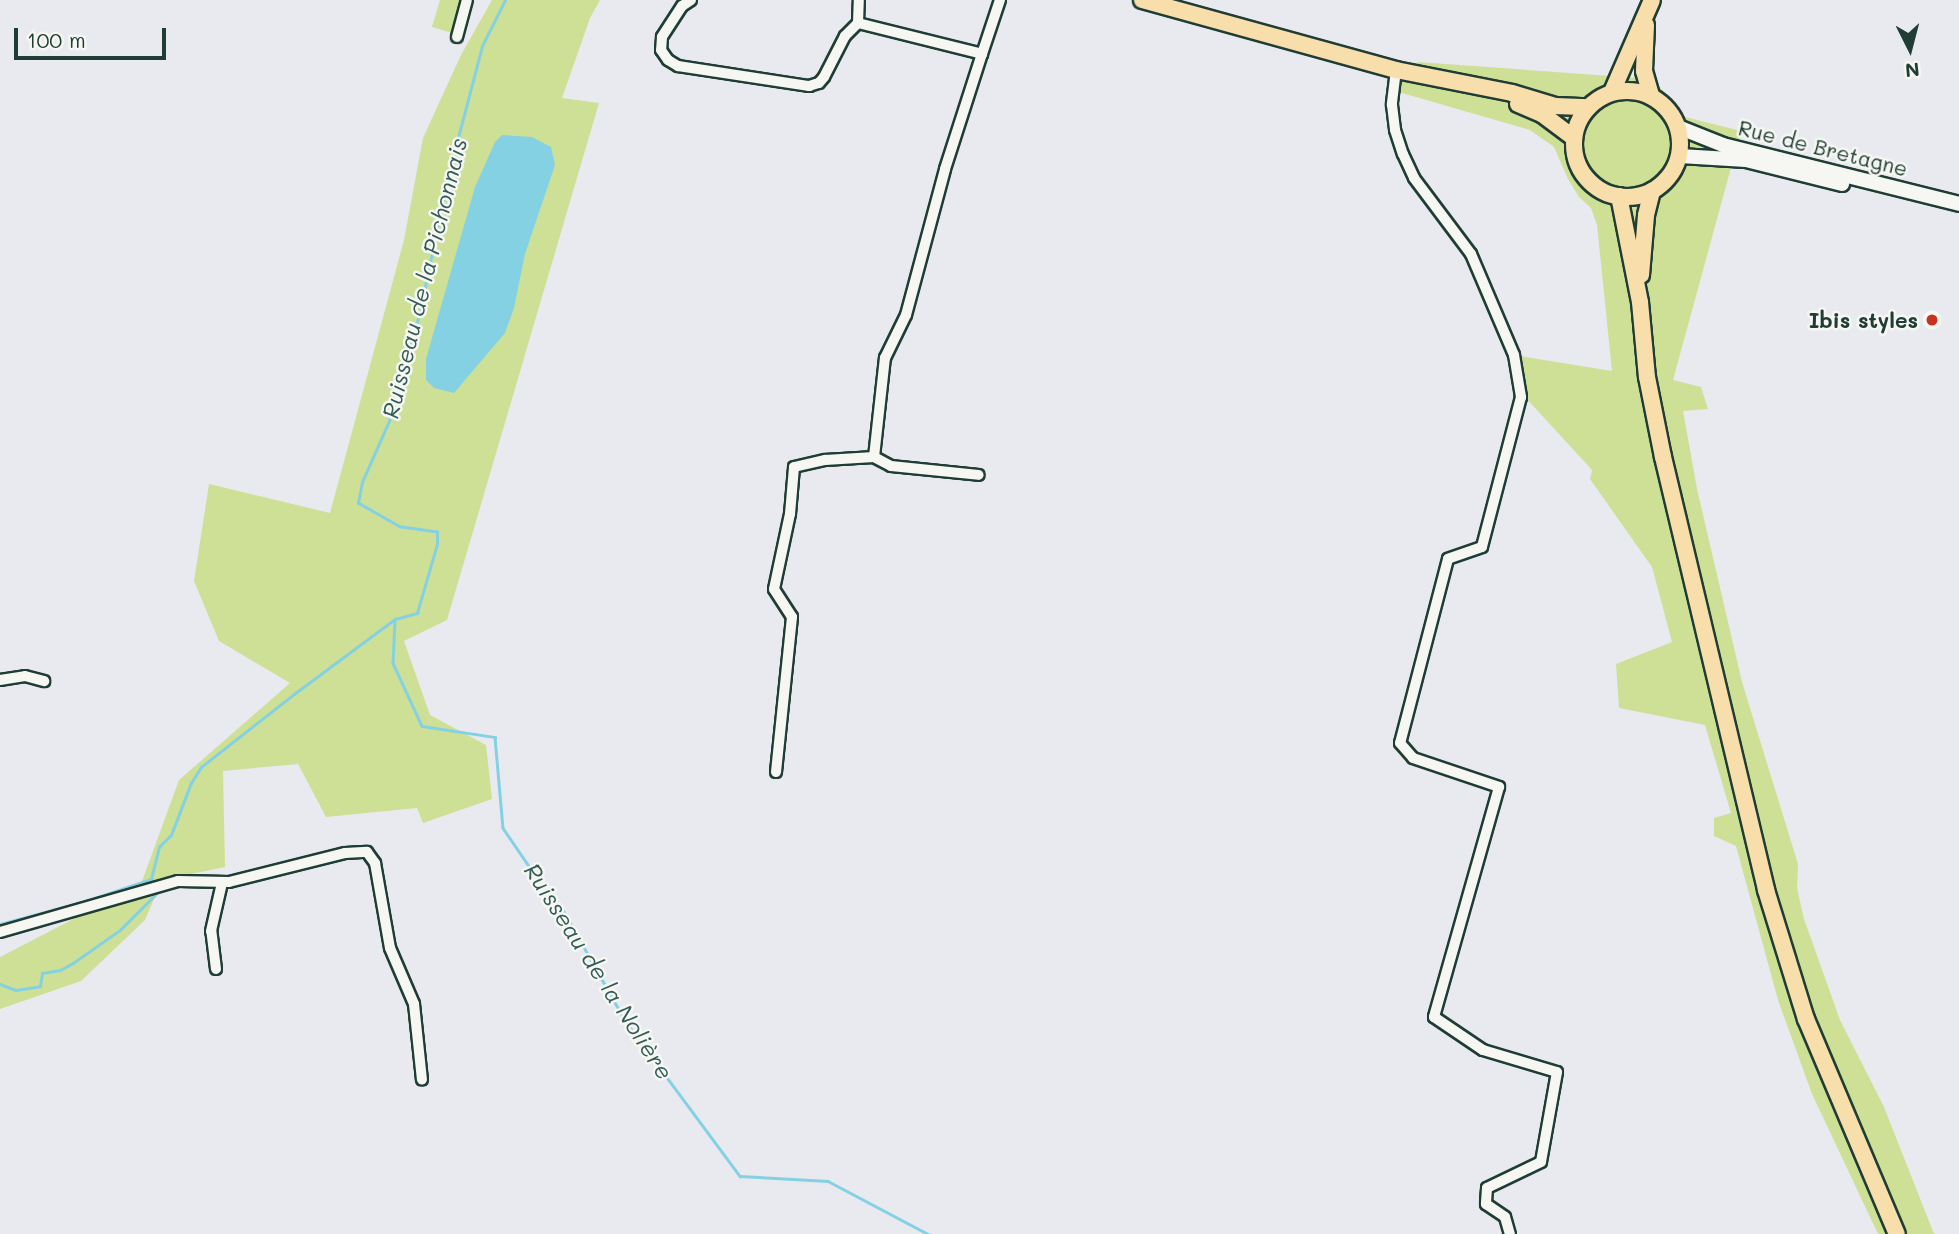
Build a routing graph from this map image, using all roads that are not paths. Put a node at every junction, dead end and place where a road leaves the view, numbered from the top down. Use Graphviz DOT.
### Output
graph roads {
  1 [pos="467,0"];
  2 [pos="691,0"];
  3 [pos="859,0"];
  4 [pos="1000,0"];
  5 [pos="1142,0"];
  6 [pos="1649,7"];
  7 [pos="858,23"];
  8 [pos="457,37"];
  9 [pos="982,54"];
  10 [pos="1396,70"];
  11 [pos="1446,80"];
  12 [pos="1612,92"];
  13 [pos="1651,95"];
  14 [pos="1588,107"];
  15 [pos="1678,127"];
  16 [pos="1573,137"];
  17 [pos="1680,156"];
  18 [pos="1652,191"];
  19 [pos="1619,196"];
  20 [pos="1959,204"];
  21 [pos="1959,212"];
  22 [pos="1640,302"];
  23 [pos="874,457"];
  24 [pos="979,475"];
  25 [pos="0,680"];
  26 [pos="44,681"];
  27 [pos="776,772"];
  28 [pos="222,883"];
  29 [pos="0,932"];
  30 [pos="216,969"];
  31 [pos="422,1080"];
  32 [pos="1510,1234"];
  33 [pos="1897,1234"];
  1 -- 8 [label="street"];
  2 -- 7 [label="street"];
  3 -- 7 [label="street"];
  4 -- 9 [label="street"];
  5 -- 10 [label="main road"];
  6 -- 12 [label="main road"];
  6 -- 13 [label="main road"];
  7 -- 9 [label="street"];
  9 -- 23 [label="street"];
  10 -- 11 [label="main road"];
  10 -- 32 [label="street"];
  11 -- 14 [label="main road"];
  11 -- 16 [label="main road"];
  12 -- 13 [label="main road"];
  12 -- 14 [label="main road"];
  13 -- 15 [label="main road"];
  14 -- 16 [label="main road"];
  15 -- 17 [label="main road"];
  15 -- 20 [label="main road, Rue de Bretagne"];
  16 -- 19 [label="main road"];
  17 -- 18 [label="main road"];
  17 -- 21 [label="main road, Rue de Bretagne"];
  18 -- 19 [label="main road"];
  18 -- 22 [label="main road"];
  19 -- 22 [label="main road"];
  22 -- 33 [label="main road"];
  23 -- 24 [label="street"];
  23 -- 27 [label="street"];
  25 -- 26 [label="street"];
  28 -- 29 [label="street"];
  28 -- 30 [label="street"];
  28 -- 31 [label="street"];
}
